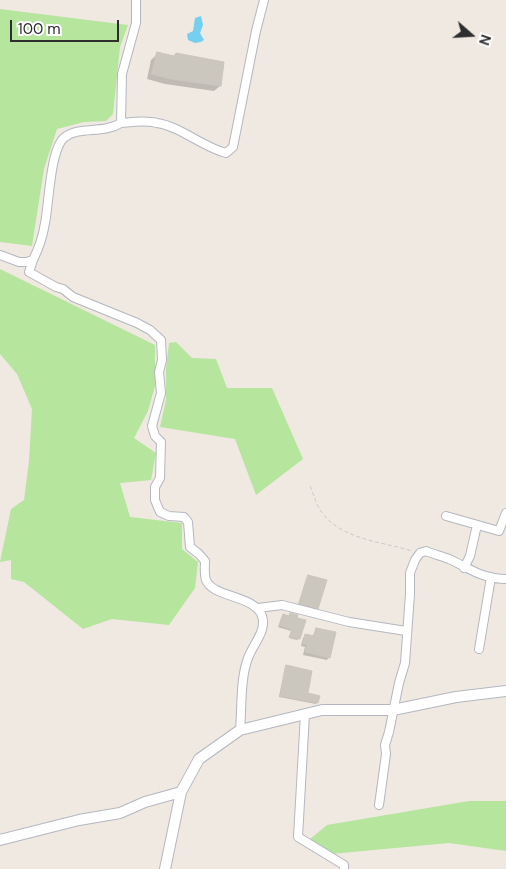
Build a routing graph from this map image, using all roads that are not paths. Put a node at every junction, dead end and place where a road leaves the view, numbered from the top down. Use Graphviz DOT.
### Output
graph roads {
  1 [pos="136,0"];
  2 [pos="264,0"];
  3 [pos="121,123"];
  4 [pos="0,255"];
  5 [pos="33,260"];
  6 [pos="506,513"];
  7 [pos="446,516"];
  8 [pos="477,525"];
  9 [pos="464,568"];
  10 [pos="491,577"];
  11 [pos="506,579"];
  12 [pos="258,608"];
  13 [pos="406,631"];
  14 [pos="479,649"];
  15 [pos="506,691"];
  16 [pos="393,710"];
  17 [pos="305,714"];
  18 [pos="240,730"];
  19 [pos="181,792"];
  20 [pos="379,805"];
  21 [pos="0,840"];
  22 [pos="165,869"];
  23 [pos="344,869"];
  1 -- 3 [label="street"];
  2 -- 3 [label="street"];
  3 -- 5 [label="street"];
  4 -- 5 [label="street"];
  5 -- 12 [label="street"];
  6 -- 8 [label="street"];
  7 -- 8 [label="street"];
  8 -- 9 [label="street"];
  9 -- 10 [label="street"];
  9 -- 13 [label="street"];
  10 -- 11 [label="street"];
  10 -- 14 [label="street"];
  12 -- 13 [label="street"];
  12 -- 18 [label="street"];
  13 -- 16 [label="street"];
  15 -- 16 [label="street"];
  16 -- 17 [label="street"];
  16 -- 20 [label="street"];
  17 -- 18 [label="street"];
  17 -- 23 [label="street"];
  18 -- 19 [label="street"];
  19 -- 21 [label="street"];
  19 -- 22 [label="street"];
}
